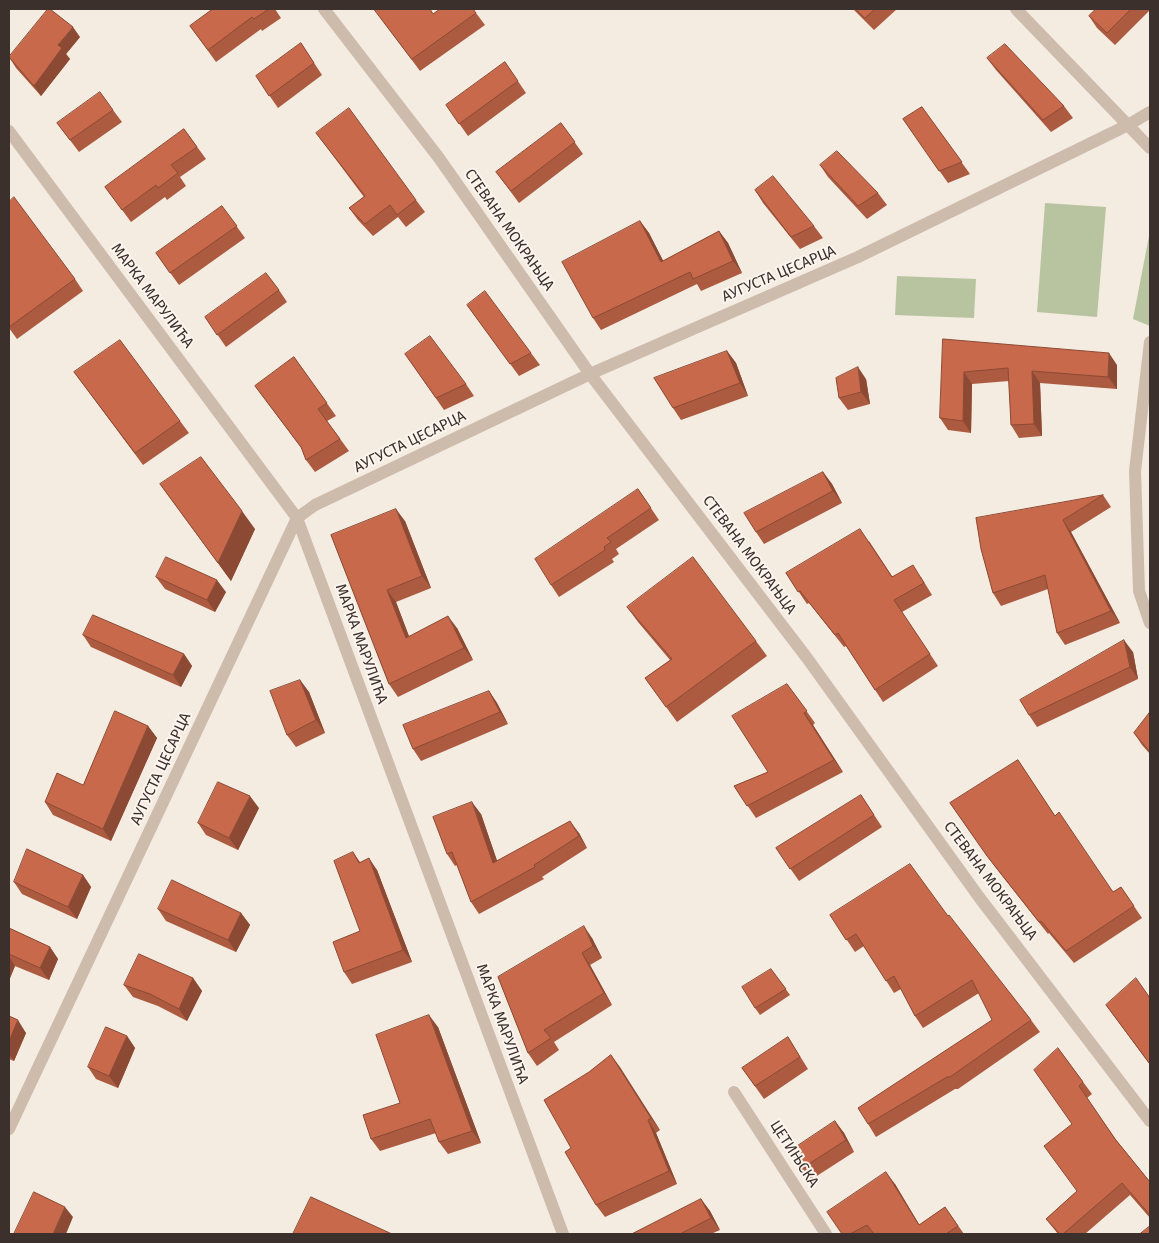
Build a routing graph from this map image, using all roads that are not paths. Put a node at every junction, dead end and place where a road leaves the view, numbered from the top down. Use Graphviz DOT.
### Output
graph roads {
  1 [pos="324,9"];
  2 [pos="1016,9"];
  3 [pos="1150,112"];
  4 [pos="1128,125"];
  5 [pos="9,131"];
  6 [pos="1150,148"];
  7 [pos="1150,342"];
  8 [pos="590,374"];
  9 [pos="297,518"];
  10 [pos="1150,623"];
  11 [pos="734,1092"];
  12 [pos="1150,1121"];
  13 [pos="9,1129"];
  14 [pos="563,1234"];
  15 [pos="826,1234"];
  1 -- 8 [label="street, СТЕВАНА МОКРАЊЦА"];
  2 -- 4 [label="street"];
  3 -- 4 [label="street, АУГУСТА ЦЕСАРЦА"];
  4 -- 6 [label="street"];
  4 -- 8 [label="street, АУГУСТА ЦЕСАРЦА"];
  5 -- 9 [label="street, МАРКА МАРУЛИЋА"];
  7 -- 10 [label="street"];
  8 -- 9 [label="street, АУГУСТА ЦЕСАРЦА"];
  8 -- 12 [label="street, СТЕВАНА МОКРАЊЦА"];
  9 -- 13 [label="street, АУГУСТА ЦЕСАРЦА"];
  9 -- 14 [label="street, МАРКА МАРУЛИЋА"];
  11 -- 15 [label="street, ЦЕТИЊСКА"];
}
